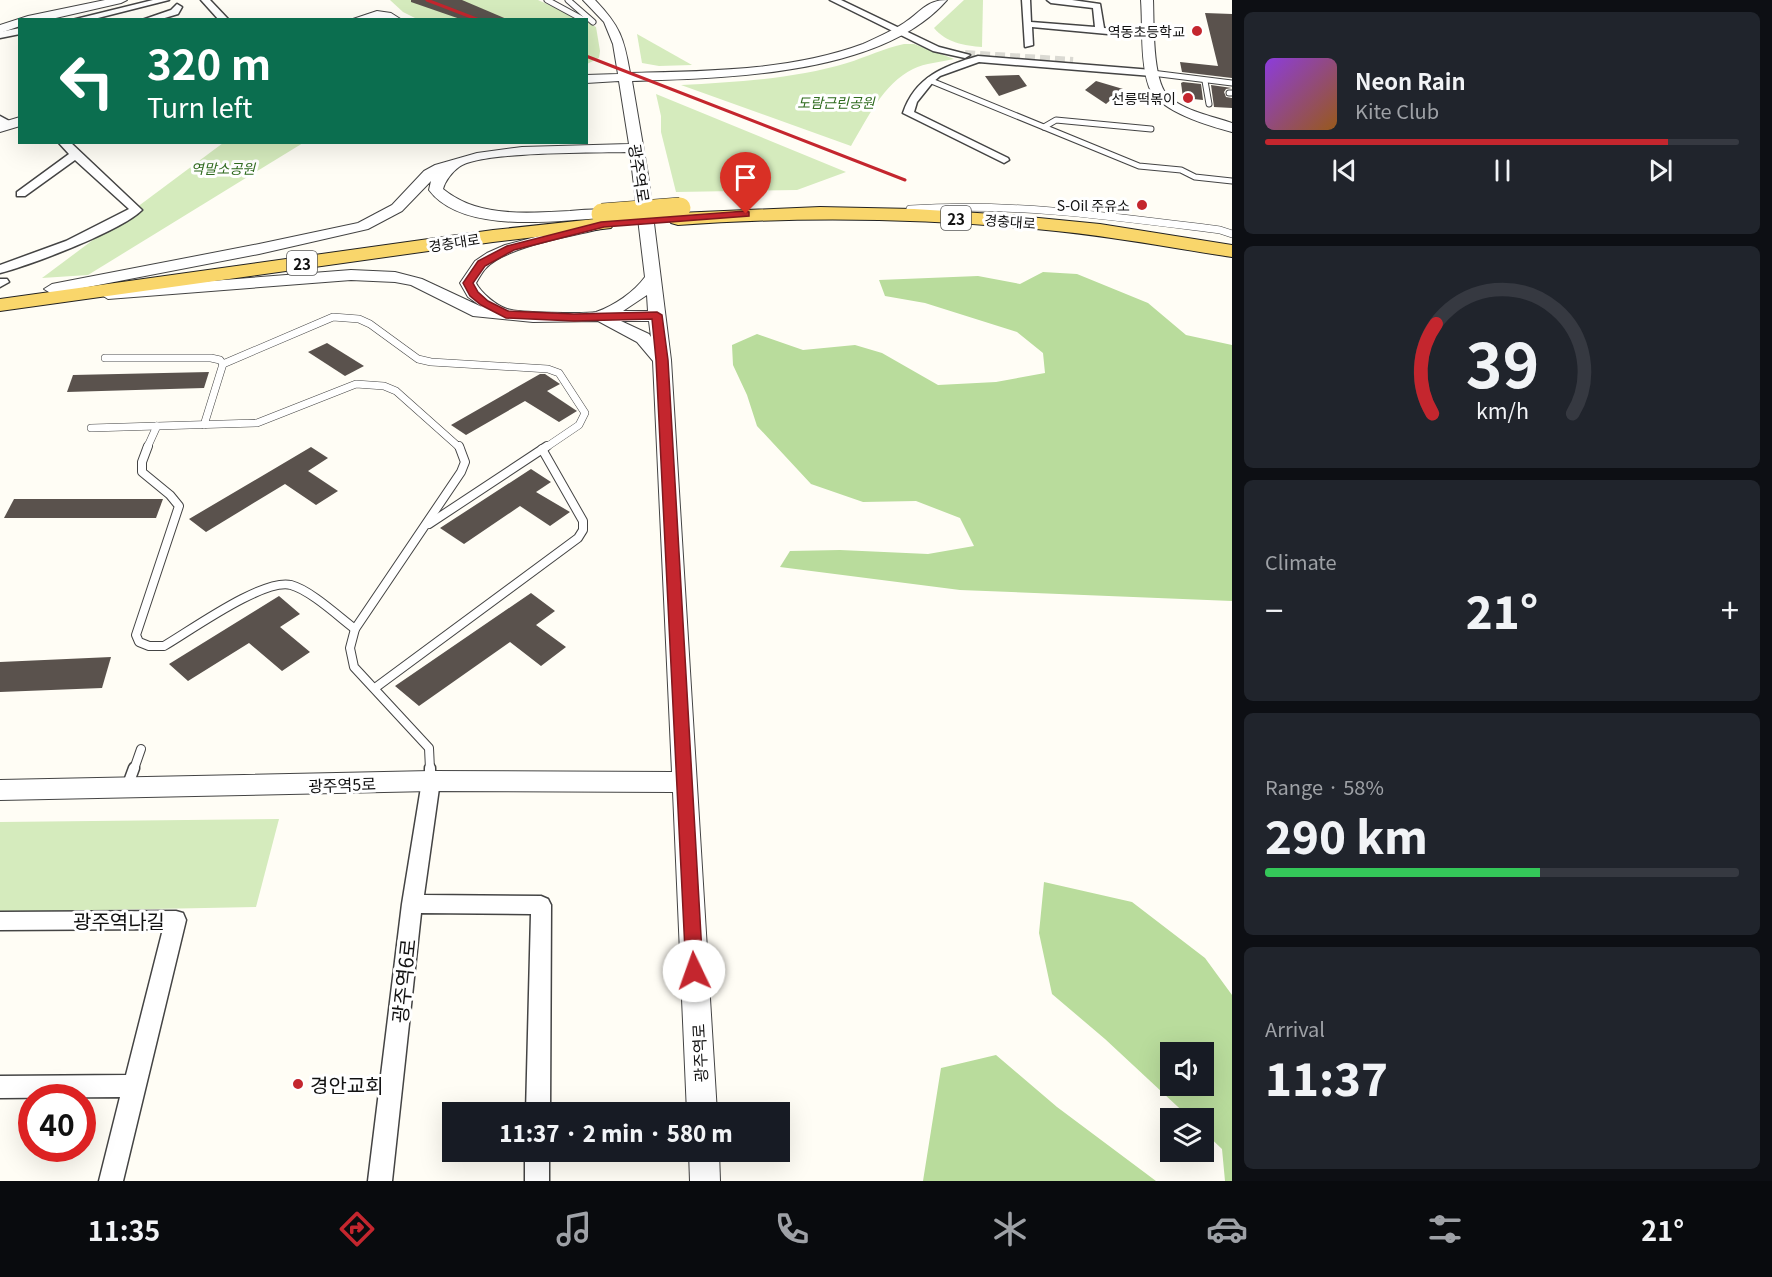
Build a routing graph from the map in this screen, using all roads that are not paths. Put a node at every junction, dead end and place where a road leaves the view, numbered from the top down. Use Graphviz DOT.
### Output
graph roads {
  1 [pos="121,0"];
  2 [pos="165,0"];
  3 [pos="205,0"];
  4 [pos="547,0"];
  5 [pos="568,0"];
  6 [pos="589,0"];
  7 [pos="834,0"];
  8 [pos="941,0"];
  9 [pos="1026,0"];
  10 [pos="1051,0"];
  11 [pos="1147,0"];
  12 [pos="384,2"];
  13 [pos="177,7"];
  14 [pos="34,18"];
  15 [pos="85,18"];
  16 [pos="153,18"];
  17 [pos="223,18"];
  18 [pos="362,18"];
  19 [pos="395,18"];
  20 [pos="580,18"];
  21 [pos="588,21"];
  22 [pos="18,22"];
  23 [pos="593,22"];
  24 [pos="1027,24"];
  25 [pos="0,27"];
  26 [pos="613,27"];
  27 [pos="1100,30"];
  28 [pos="18,31"];
  29 [pos="900,32"];
  30 [pos="0,35"];
  31 [pos="1151,35"];
  32 [pos="1028,45"];
  33 [pos="965,55"];
  34 [pos="1152,73"];
  35 [pos="625,77"];
  36 [pos="588,79"];
  37 [pos="929,80"];
  38 [pos="1205,81"];
  39 [pos="1232,83"];
  40 [pos="1209,104"];
  41 [pos="631,123"];
  42 [pos="1044,127"];
  43 [pos="1232,128"];
  44 [pos="1151,129"];
  45 [pos="65,144"];
  46 [pos="636,148"];
  47 [pos="585,149"];
  48 [pos="76,154"];
  49 [pos="1004,160"];
  50 [pos="457,163"];
  51 [pos="641,175"];
  52 [pos="1232,181"];
  53 [pos="21,194"];
  54 [pos="910,209"];
  55 [pos="679,213"];
  56 [pos="603,219"];
  57 [pos="1232,234"];
  58 [pos="1232,243"];
  59 [pos="1232,251"];
  60 [pos="0,269"];
  61 [pos="653,276"];
  62 [pos="1,287"];
  63 [pos="49,294"];
  64 [pos="0,305"];
  65 [pos="506,315"];
  66 [pos="657,315"];
  67 [pos="595,318"];
  68 [pos="105,358"];
  69 [pos="662,360"];
  70 [pos="223,364"];
  71 [pos="204,425"];
  72 [pos="157,426"];
  73 [pos="92,428"];
  74 [pos="542,449"];
  75 [pos="424,528"];
  76 [pos="355,629"];
  77 [pos="375,688"];
  78 [pos="141,749"];
  79 [pos="430,781"];
  80 [pos="684,782"];
  81 [pos="127,788"];
  82 [pos="0,790"];
  83 [pos="412,904"];
  84 [pos="0,921"];
  85 [pos="134,1086"];
  86 [pos="0,1087"];
  87 [pos="538,1102"];
  88 [pos="701,1102"];
  89 [pos="537,1162"];
  90 [pos="704,1162"];
  91 [pos="111,1181"];
  92 [pos="381,1181"];
  93 [pos="537,1181"];
  94 [pos="705,1181"];
  1 -- 14 [label="street"];
  2 -- 15 [label="street"];
  3 -- 17 [label="street"];
  4 -- 20 [label="lane"];
  5 -- 23 [label="lane"];
  6 -- 26 [label="street, 광주역로"];
  7 -- 29 [label="street"];
  8 -- 29 [label="street"];
  9 -- 24 [label="street"];
  10 -- 27 [label="street"];
  11 -- 31 [label="street"];
  12 -- 18 [label="street"];
  12 -- 19 [label="street"];
  13 -- 16 [label="street"];
  18 -- 19 [label="street"];
  21 -- 23 [label="lane"];
  22 -- 25 [label="street"];
  23 -- 26 [label="lane"];
  24 -- 27 [label="street"];
  24 -- 32 [label="street"];
  26 -- 35 [label="street, 광주역로"];
  27 -- 31 [label="street"];
  28 -- 30 [label="street"];
  29 -- 33 [label="street"];
  29 -- 35 [label="street"];
  31 -- 34 [label="street"];
  34 -- 37 [label="street"];
  34 -- 38 [label="lane"];
  34 -- 43 [label="street"];
  35 -- 36 [label="street"];
  35 -- 41 [label="street, 광주역로"];
  37 -- 42 [label="lane"];
  37 -- 49 [label="street"];
  38 -- 39 [label="lane"];
  38 -- 40 [label="lane"];
  41 -- 46 [label="street, 광주역로"];
  41 -- 47 [label="street"];
  42 -- 44 [label="lane"];
  42 -- 52 [label="lane"];
  45 -- 48 [label="street"];
  46 -- 47 [label="street"];
  46 -- 51 [label="street, 광주역로"];
  47 -- 50 [label="street"];
  47 -- 51 [label="street"];
  48 -- 53 [label="street"];
  48 -- 60 [label="street"];
  50 -- 56 [label="street"];
  50 -- 63 [label="street"];
  51 -- 61 [label="street, 광주역로"];
  54 -- 55 [label="main road, 경충대로 / 23"];
  54 -- 57 [label="lane"];
  54 -- 58 [label="main road, 경충대로 / 23"];
  55 -- 56 [label="main road, 경충대로 / 23"];
  55 -- 59 [label="main road, 경충대로 / 23"];
  56 -- 63 [label="main road, 경충대로 / 23"];
  56 -- 65 [label="street"];
  61 -- 66 [label="street, 광주역로"];
  61 -- 67 [label="street"];
  62 -- 63 [label="main road, 경충대로 / 23"];
  63 -- 64 [label="main road, 경충대로 / 23"];
  63 -- 65 [label="street"];
  65 -- 67 [label="street"];
  66 -- 67 [label="street"];
  66 -- 69 [label="street, 광주역로"];
  67 -- 69 [label="street"];
  68 -- 70 [label="lane"];
  69 -- 80 [label="street, 광주역로"];
  70 -- 71 [label="lane"];
  70 -- 74 [label="lane"];
  71 -- 72 [label="lane"];
  71 -- 75 [label="lane"];
  72 -- 73 [label="lane"];
  72 -- 76 [label="lane"];
  74 -- 75 [label="lane"];
  74 -- 77 [label="lane"];
  75 -- 76 [label="lane"];
  76 -- 77 [label="lane"];
  77 -- 79 [label="lane"];
  78 -- 81 [label="lane"];
  79 -- 80 [label="street, 광주역5로"];
  79 -- 81 [label="street, 광주역5로"];
  79 -- 83 [label="street, 광주역6로"];
  80 -- 88 [label="street, 광주역로"];
  81 -- 82 [label="street, 광주역5로"];
  83 -- 87 [label="street"];
  83 -- 92 [label="street, 광주역6로"];
  84 -- 85 [label="street, 광주역나길"];
  85 -- 86 [label="street"];
  85 -- 91 [label="street, 광주역나길"];
  89 -- 93 [label="street"];
  90 -- 94 [label="street"];
}
